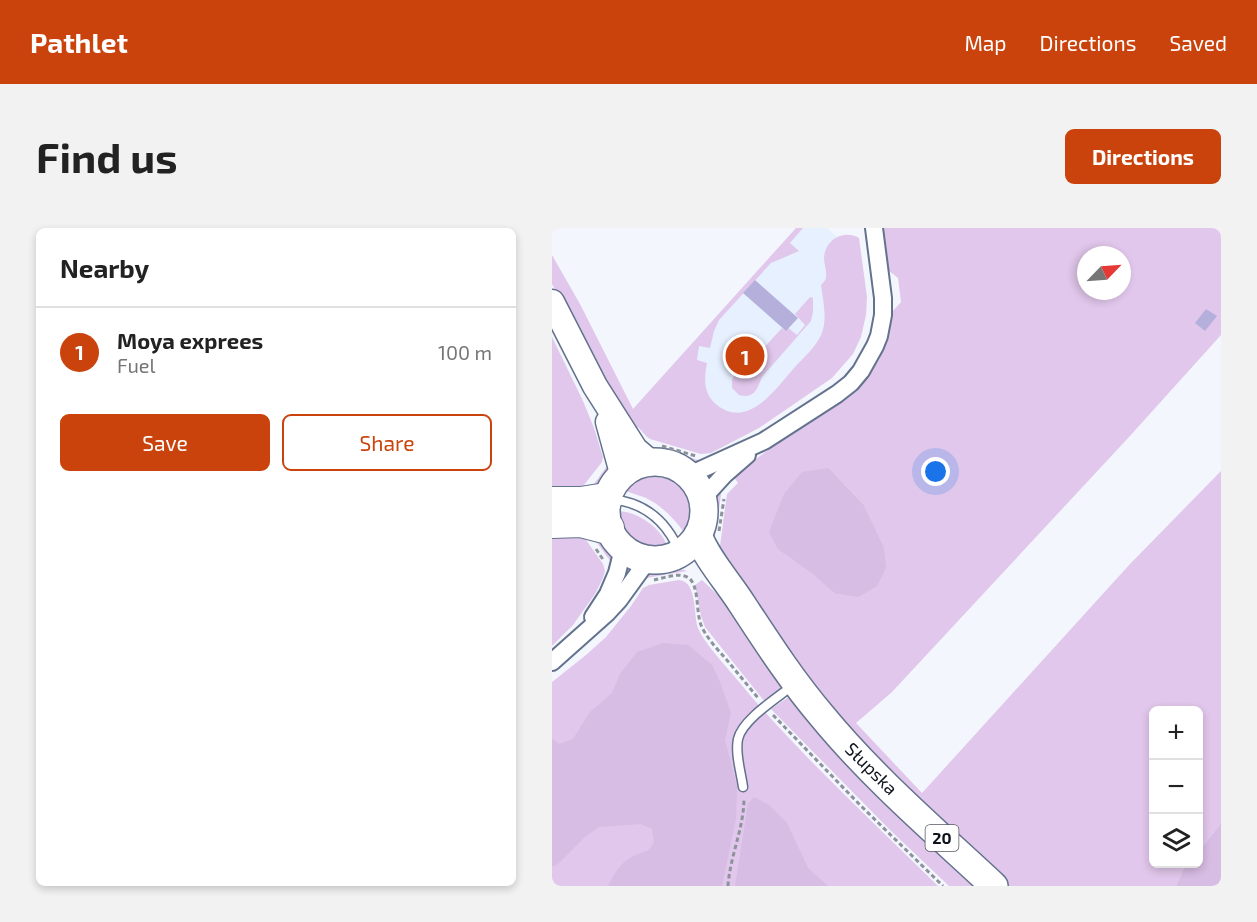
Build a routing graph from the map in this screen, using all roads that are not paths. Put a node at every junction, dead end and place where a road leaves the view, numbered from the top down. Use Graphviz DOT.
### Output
graph roads {
  1 [pos="874,228"];
  2 [pos="552,302"];
  3 [pos="596,386"];
  4 [pos="764,441"];
  5 [pos="649,461"];
  6 [pos="696,486"];
  7 [pos="588,517"];
  8 [pos="689,544"];
  9 [pos="648,570"];
  10 [pos="578,640"];
  11 [pos="552,662"];
  12 [pos="796,683"];
  13 [pos="744,787"];
  14 [pos="994,886"];
  1 -- 4 [label="street"];
  2 -- 3 [label="main road"];
  3 -- 5 [label="main road"];
  3 -- 7 [label="main road"];
  4 -- 6 [label="street"];
  4 -- 6 [label="street"];
  5 -- 6 [label="main road"];
  5 -- 7 [label="main road"];
  6 -- 8 [label="main road"];
  7 -- 8 [label="lane"];
  7 -- 9 [label="main road"];
  7 -- 10 [label="street"];
  8 -- 9 [label="main road"];
  8 -- 12 [label="main road, Słupska / 20"];
  9 -- 10 [label="street"];
  10 -- 11 [label="street"];
  12 -- 13 [label="lane"];
  12 -- 14 [label="main road, Słupska / 20"];
}
